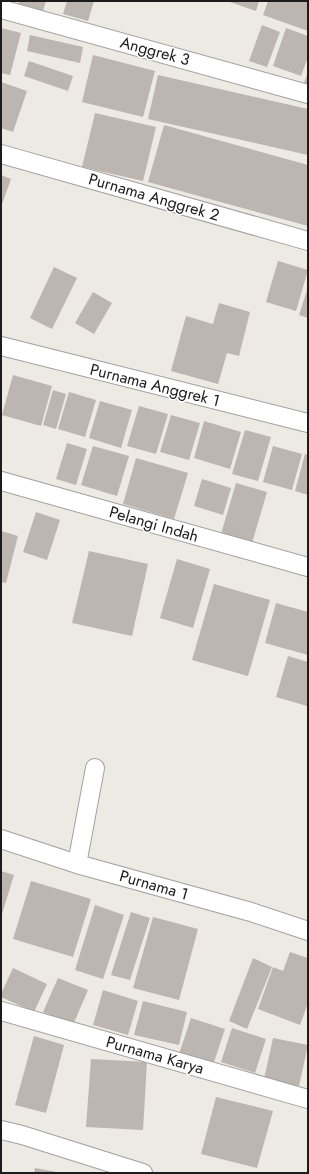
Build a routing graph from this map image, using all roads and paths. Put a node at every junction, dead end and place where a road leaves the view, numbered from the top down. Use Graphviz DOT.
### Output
graph roads {
  1 [pos="1,9"];
  2 [pos="308,94"];
  3 [pos="1,154"];
  4 [pos="308,240"];
  5 [pos="1,346"];
  6 [pos="308,423"];
  7 [pos="1,480"];
  8 [pos="308,567"];
  9 [pos="95,768"];
  10 [pos="1,839"];
  11 [pos="77,864"];
  12 [pos="308,931"];
  13 [pos="1,1011"];
  14 [pos="308,1099"];
  15 [pos="1,1130"];
  16 [pos="143,1173"];
  1 -- 2 [label="street, Anggrek 3"];
  3 -- 4 [label="street, Purnama Anggrek 2"];
  5 -- 6 [label="street, Purnama Anggrek 1"];
  7 -- 8 [label="street, Pelangi Indah"];
  9 -- 11 [label="street"];
  10 -- 11 [label="street, Purnama 1"];
  11 -- 12 [label="street, Purnama 1"];
  13 -- 14 [label="street, Purnama Karya"];
  15 -- 16 [label="street"];
}
